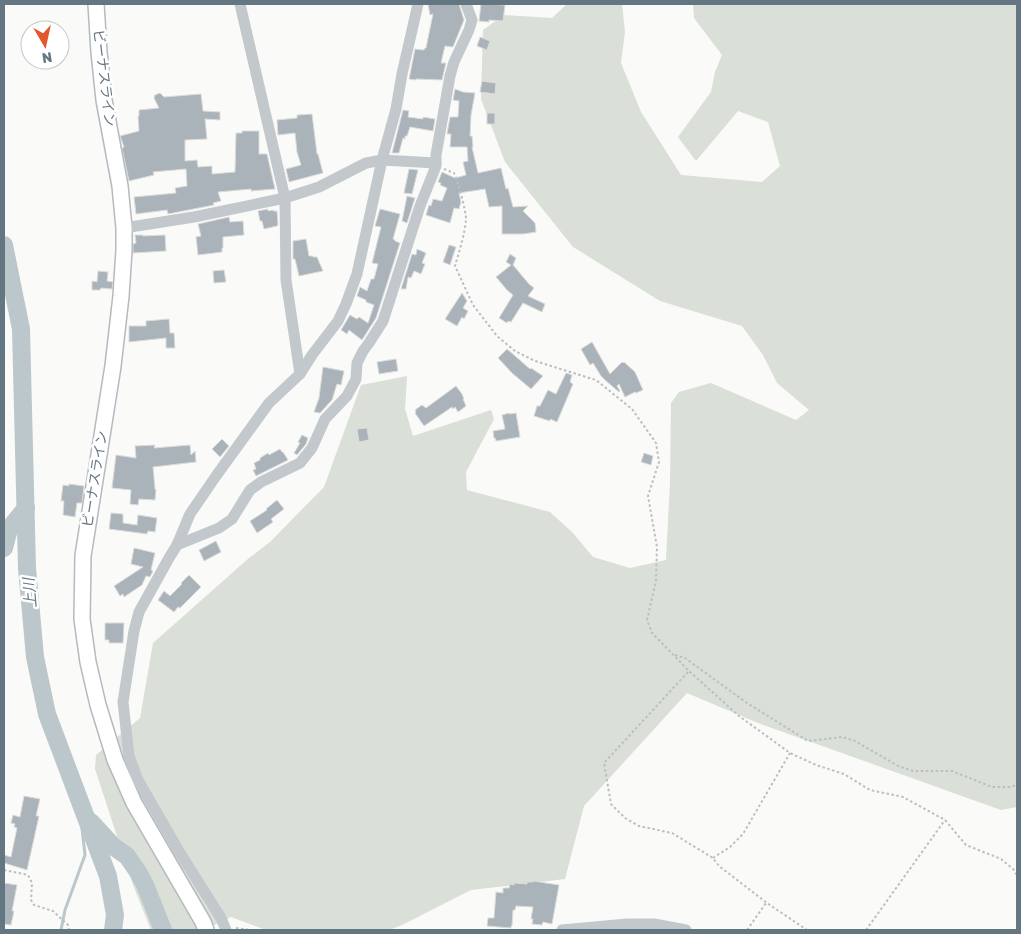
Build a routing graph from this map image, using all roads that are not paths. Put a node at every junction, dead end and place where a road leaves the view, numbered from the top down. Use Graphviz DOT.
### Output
graph roads {
  1 [pos="96,4"];
  2 [pos="240,4"];
  3 [pos="418,4"];
  4 [pos="466,4"];
  5 [pos="382,160"];
  6 [pos="436,165"];
  7 [pos="285,198"];
  8 [pos="124,228"];
  9 [pos="300,374"];
  10 [pos="177,545"];
  11 [pos="225,928"];
  12 [pos="206,930"];
  13 [pos="562,930"];
  14 [pos="686,930"];
  1 -- 8 [label="main road, ビーナスライン"];
  2 -- 7 [label="street"];
  3 -- 5 [label="street"];
  4 -- 6 [label="street"];
  5 -- 6 [label="street"];
  5 -- 7 [label="street"];
  5 -- 9 [label="street"];
  6 -- 10 [label="street"];
  7 -- 8 [label="street"];
  7 -- 9 [label="street"];
  8 -- 12 [label="main road, ビーナスライン"];
  9 -- 10 [label="street"];
  10 -- 11 [label="street"];
  13 -- 14 [label="street"];
}
